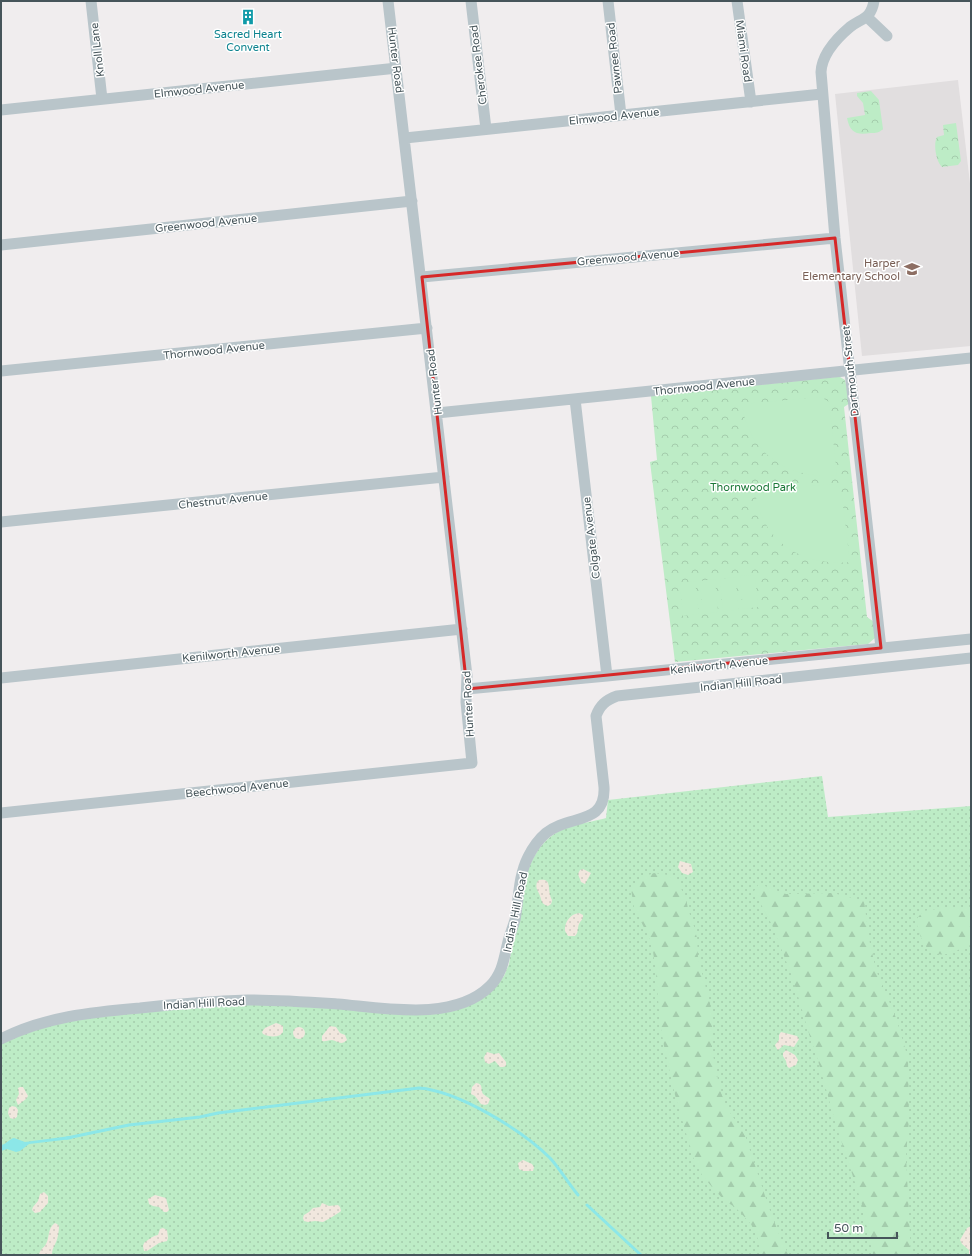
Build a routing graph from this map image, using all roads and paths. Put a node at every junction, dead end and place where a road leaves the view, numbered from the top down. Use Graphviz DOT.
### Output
graph roads {
  1 [pos="91,1"];
  2 [pos="388,1"];
  3 [pos="471,1"];
  4 [pos="608,1"];
  5 [pos="737,1"];
  6 [pos="874,1"];
  7 [pos="867,17"];
  8 [pos="887,36"];
  9 [pos="397,68"];
  10 [pos="822,94"];
  11 [pos="102,99"];
  12 [pos="750,102"];
  13 [pos="1,110"];
  14 [pos="621,115"];
  15 [pos="486,129"];
  16 [pos="405,138"];
  17 [pos="412,201"];
  18 [pos="835,238"];
  19 [pos="1,245"];
  20 [pos="422,277"];
  21 [pos="427,328"];
  22 [pos="971,358"];
  23 [pos="1,371"];
  24 [pos="850,371"];
  25 [pos="575,400"];
  26 [pos="437,413"];
  27 [pos="444,478"];
  28 [pos="1,522"];
  29 [pos="462,629"];
  30 [pos="971,639"];
  31 [pos="881,648"];
  32 [pos="971,658"];
  33 [pos="607,676"];
  34 [pos="1,678"];
  35 [pos="467,689"];
  36 [pos="472,763"];
  37 [pos="1,813"];
  38 [pos="1,1039"];
  1 -- 11 [label="street, Knoll Lane"];
  2 -- 9 [label="street, Hunter Road"];
  3 -- 15 [label="street, Cherokee Road"];
  4 -- 14 [label="street, Pawnee Road"];
  5 -- 12 [label="street, Miami Road"];
  6 -- 7 [label="street"];
  7 -- 8 [label="street"];
  7 -- 10 [label="street, Dartmouth Street"];
  9 -- 11 [label="street, Elmwood Avenue"];
  9 -- 16 [label="street, Hunter Road"];
  10 -- 12 [label="street, Elmwood Avenue"];
  10 -- 18 [label="street, Dartmouth Street"];
  11 -- 13 [label="street, Elmwood Avenue"];
  12 -- 14 [label="street, Elmwood Avenue"];
  14 -- 15 [label="street, Elmwood Avenue"];
  15 -- 16 [label="street, Elmwood Avenue"];
  16 -- 17 [label="street, Hunter Road"];
  17 -- 19 [label="street, Greenwood Avenue"];
  17 -- 20 [label="street, Hunter Road"];
  18 -- 20 [label="street, Greenwood Avenue"];
  18 -- 24 [label="street, Dartmouth Street"];
  20 -- 21 [label="street, Hunter Road"];
  21 -- 23 [label="street, Thornwood Avenue"];
  21 -- 26 [label="street, Hunter Road"];
  22 -- 24 [label="street, Thornwood Avenue"];
  24 -- 25 [label="street, Thornwood Avenue"];
  24 -- 31 [label="street, Dartmouth Street"];
  25 -- 26 [label="street, Thornwood Avenue"];
  25 -- 33 [label="street, Colgate Avenue"];
  26 -- 27 [label="street, Hunter Road"];
  27 -- 28 [label="street, Chestnut Avenue"];
  27 -- 29 [label="street, Hunter Road"];
  29 -- 34 [label="street, Kenilworth Avenue"];
  29 -- 35 [label="street, Hunter Road"];
  30 -- 31 [label="street, Kenilworth Avenue"];
  31 -- 33 [label="street, Kenilworth Avenue"];
  32 -- 38 [label="street, Indian Hill Road"];
  33 -- 35 [label="street, Kenilworth Avenue"];
  35 -- 36 [label="street, Hunter Road"];
  36 -- 37 [label="street, Beechwood Avenue"];
}
